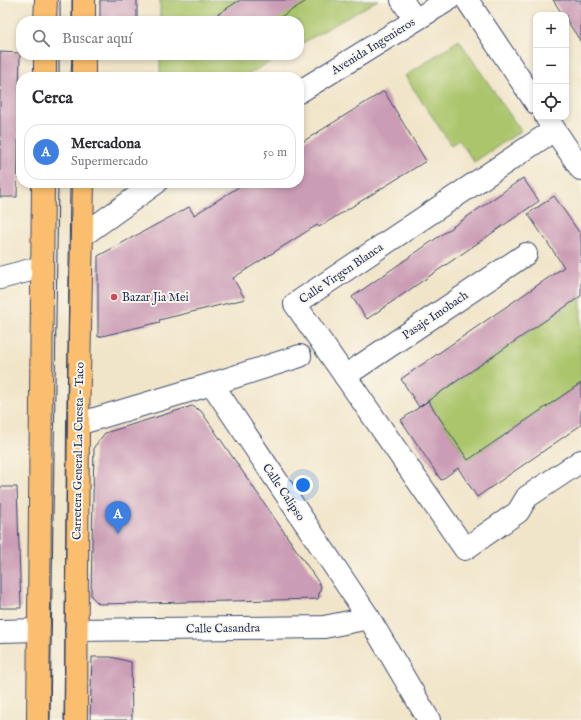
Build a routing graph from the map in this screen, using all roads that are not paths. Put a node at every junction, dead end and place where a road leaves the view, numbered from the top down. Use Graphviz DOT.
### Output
graph roads {
  1 [pos="46,0"];
  2 [pos="84,0"];
  3 [pos="402,0"];
  4 [pos="448,0"];
  5 [pos="467,0"];
  6 [pos="45,16"];
  7 [pos="84,16"];
  8 [pos="415,20"];
  9 [pos="45,60"];
  10 [pos="84,60"];
  11 [pos="44,72"];
  12 [pos="84,72"];
  13 [pos="304,89"];
  14 [pos="533,99"];
  15 [pos="550,124"];
  16 [pos="581,169"];
  17 [pos="43,188"];
  18 [pos="83,188"];
  19 [pos="149,188"];
  20 [pos="82,236"];
  21 [pos="526,254"];
  22 [pos="42,267"];
  23 [pos="0,278"];
  24 [pos="300,356"];
  25 [pos="345,376"];
  26 [pos="212,384"];
  27 [pos="78,424"];
  28 [pos="581,461"];
  29 [pos="369,618"];
  30 [pos="38,630"];
  31 [pos="76,630"];
  32 [pos="0,631"];
  33 [pos="38,720"];
  34 [pos="76,720"];
  35 [pos="429,720"];
  1 -- 6 [label="main road"];
  2 -- 7 [label="main road"];
  3 -- 8 [label="street"];
  4 -- 8 [label="street, Avenida Ingenieros"];
  5 -- 14 [label="street"];
  8 -- 13 [label="street, Avenida Ingenieros"];
  9 -- 11 [label="main road"];
  10 -- 12 [label="main road"];
  15 -- 16 [label="street"];
  15 -- 25 [label="street, Calle Virgen Blanca"];
  17 -- 22 [label="main road"];
  18 -- 20 [label="main road, Carretera General La Cuesta - Taco"];
  19 -- 20 [label="street"];
  20 -- 27 [label="main road, Carretera General La Cuesta - Taco"];
  21 -- 25 [label="street, Pasaje Imobach"];
  22 -- 23 [label="street"];
  22 -- 30 [label="main road"];
  24 -- 26 [label="street"];
  25 -- 28 [label="street, Calle Virgen Blanca"];
  26 -- 27 [label="street"];
  26 -- 29 [label="street, Calle Calipso"];
  27 -- 31 [label="main road, Carretera General La Cuesta - Taco"];
  29 -- 31 [label="street, Calle Casandra"];
  29 -- 35 [label="street, Calle Calipso"];
  30 -- 32 [label="street"];
  30 -- 33 [label="main road"];
  31 -- 34 [label="main road, Carretera General La Cuesta - Taco"];
}
